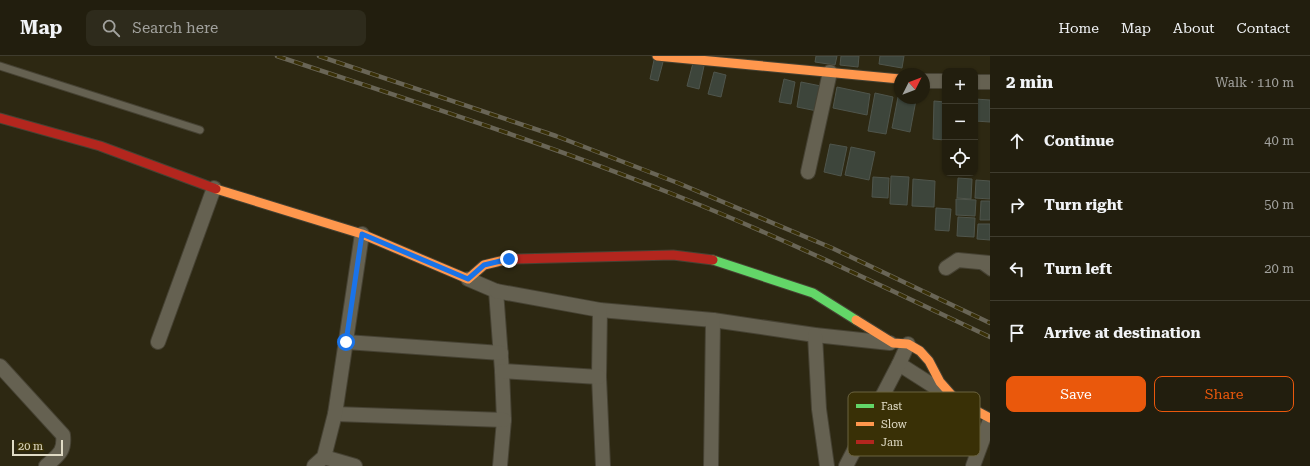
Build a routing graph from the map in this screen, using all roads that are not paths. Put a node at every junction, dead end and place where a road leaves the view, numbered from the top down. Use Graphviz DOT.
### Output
graph roads {
  1 [pos="657,56"];
  2 [pos="0,66"];
  3 [pos="830,72"];
  4 [pos="894,78"];
  5 [pos="930,81"];
  6 [pos="942,81"];
  7 [pos="978,82"];
  8 [pos="990,82"];
  9 [pos="0,118"];
  10 [pos="200,130"];
  11 [pos="808,172"];
  12 [pos="214,188"];
  13 [pos="362,234"];
  14 [pos="975,261"];
  15 [pos="990,263"];
  16 [pos="946,268"];
  17 [pos="990,272"];
  18 [pos="468,279"];
  19 [pos="496,291"];
  20 [pos="600,310"];
  21 [pos="713,320"];
  22 [pos="815,335"];
  23 [pos="158,342"];
  24 [pos="346,342"];
  25 [pos="893,343"];
  26 [pos="908,344"];
  27 [pos="501,353"];
  28 [pos="900,364"];
  29 [pos="0,366"];
  30 [pos="502,371"];
  31 [pos="599,377"];
  32 [pos="885,392"];
  33 [pos="944,392"];
  34 [pos="949,392"];
  35 [pos="980,413"];
  36 [pos="335,414"];
  37 [pos="990,419"];
  38 [pos="504,420"];
  39 [pos="980,447"];
  40 [pos="851,456"];
  41 [pos="977,456"];
  42 [pos="319,461"];
  43 [pos="46,466"];
  44 [pos="355,466"];
  45 [pos="500,466"];
  46 [pos="603,466"];
  47 [pos="710,466"];
  48 [pos="827,466"];
  49 [pos="846,466"];
  50 [pos="973,466"];
  1 -- 3 [label="street"];
  2 -- 10 [label="lane"];
  3 -- 4 [label="street"];
  3 -- 11 [label="street"];
  5 -- 6 [label="street"];
  7 -- 8 [label="street"];
  9 -- 12 [label="street"];
  12 -- 13 [label="street"];
  12 -- 23 [label="street"];
  13 -- 18 [label="street"];
  13 -- 24 [label="street"];
  14 -- 15 [label="street"];
  14 -- 16 [label="street"];
  14 -- 17 [label="lane"];
  18 -- 19 [label="street"];
  18 -- 25 [label="street"];
  19 -- 20 [label="street"];
  19 -- 27 [label="street"];
  20 -- 21 [label="street"];
  20 -- 31 [label="street"];
  21 -- 22 [label="street"];
  21 -- 47 [label="street"];
  22 -- 25 [label="street"];
  22 -- 48 [label="street"];
  24 -- 27 [label="street"];
  24 -- 36 [label="street"];
  25 -- 26 [label="street"];
  26 -- 28 [label="street"];
  26 -- 34 [label="street"];
  27 -- 30 [label="street"];
  28 -- 32 [label="street"];
  28 -- 33 [label="street"];
  29 -- 43 [label="street"];
  30 -- 31 [label="street"];
  30 -- 38 [label="street"];
  31 -- 46 [label="street"];
  35 -- 37 [label="street"];
  36 -- 38 [label="street"];
  36 -- 42 [label="street"];
  37 -- 39 [label="street"];
  38 -- 45 [label="street"];
  40 -- 49 [label="street"];
  41 -- 50 [label="street"];
  42 -- 44 [label="street"];
}
